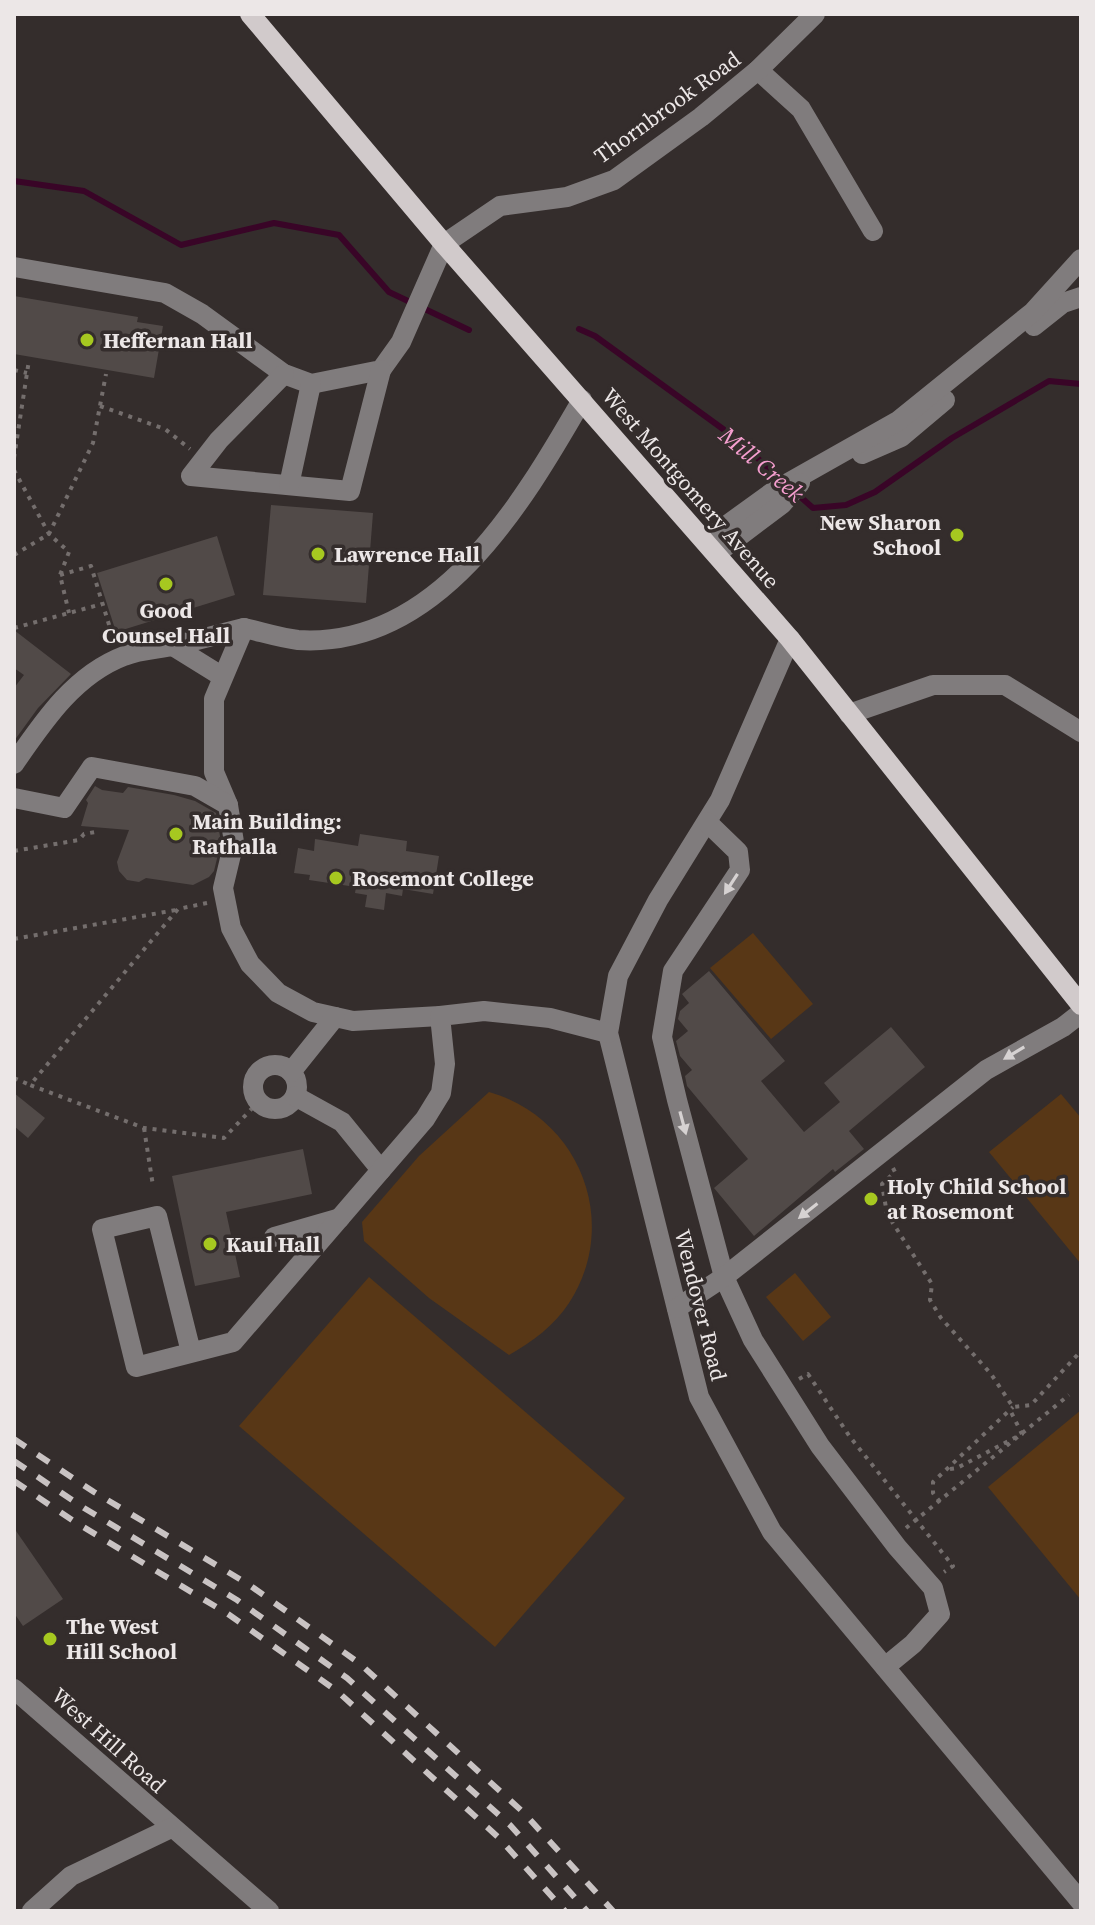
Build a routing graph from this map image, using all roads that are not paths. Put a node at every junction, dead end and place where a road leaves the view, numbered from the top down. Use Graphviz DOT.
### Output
graph roads {
  1 [pos="250,14"];
  2 [pos="806,17"];
  3 [pos="758,70"];
  4 [pos="873,231"];
  5 [pos="444,244"];
  6 [pos="1081,259"];
  7 [pos="14,267"];
  8 [pos="1081,297"];
  9 [pos="381,370"];
  10 [pos="284,374"];
  11 [pos="311,384"];
  12 [pos="582,400"];
  13 [pos="289,485"];
  14 [pos="711,547"];
  15 [pos="244,628"];
  16 [pos="790,639"];
  17 [pos="173,646"];
  18 [pos="223,677"];
  19 [pos="849,714"];
  20 [pos="1081,732"];
  21 [pos="14,764"];
  22 [pos="14,798"];
  23 [pos="228,805"];
  24 [pos="707,822"];
  25 [pos="1081,1005"];
  26 [pos="1081,1013"];
  27 [pos="440,1016"];
  28 [pos="335,1017"];
  29 [pos="608,1033"];
  30 [pos="291,1072"];
  31 [pos="295,1096"];
  32 [pos="381,1170"];
  33 [pos="340,1218"];
  34 [pos="274,1237"];
  35 [pos="724,1277"];
  36 [pos="677,1308"];
  37 [pos="191,1352"];
  38 [pos="885,1667"];
  39 [pos="14,1689"];
  40 [pos="171,1828"];
  41 [pos="1081,1902"];
  42 [pos="32,1911"];
  43 [pos="269,1911"];
  1 -- 5 [label="main road, West Montgomery Avenue"];
  2 -- 3 [label="street, Thornbrook Road"];
  3 -- 4 [label="street"];
  3 -- 5 [label="street, Thornbrook Road"];
  5 -- 9 [label="street"];
  5 -- 12 [label="main road, West Montgomery Avenue"];
  6 -- 14 [label="street"];
  7 -- 10 [label="street"];
  8 -- 14 [label="street"];
  9 -- 11 [label="street"];
  9 -- 13 [label="street"];
  10 -- 11 [label="street"];
  10 -- 13 [label="street"];
  11 -- 13 [label="street"];
  12 -- 14 [label="main road, West Montgomery Avenue"];
  12 -- 15 [label="street"];
  14 -- 16 [label="main road, West Montgomery Avenue"];
  15 -- 17 [label="street"];
  15 -- 18 [label="street"];
  16 -- 19 [label="main road, West Montgomery Avenue"];
  16 -- 24 [label="street, Wendover Road"];
  17 -- 18 [label="street"];
  17 -- 21 [label="street"];
  18 -- 23 [label="street"];
  19 -- 20 [label="street"];
  19 -- 25 [label="main road, West Montgomery Avenue"];
  22 -- 23 [label="street"];
  23 -- 28 [label="street"];
  24 -- 29 [label="street, Wendover Road"];
  24 -- 35 [label="street, one-way"];
  26 -- 35 [label="street, one-way"];
  27 -- 28 [label="street"];
  27 -- 29 [label="street"];
  27 -- 32 [label="street"];
  28 -- 30 [label="street"];
  29 -- 36 [label="street, Wendover Road"];
  30 -- 31 [label="street"];
  30 -- 31 [label="street"];
  31 -- 32 [label="street"];
  32 -- 33 [label="street"];
  33 -- 34 [label="street"];
  33 -- 37 [label="street"];
  35 -- 36 [label="street"];
  35 -- 38 [label="street"];
  36 -- 38 [label="street, Wendover Road"];
  37 -- 37 [label="street"];
  38 -- 41 [label="street, Wendover Road"];
  39 -- 40 [label="street, West Hill Road"];
  40 -- 42 [label="street"];
  40 -- 43 [label="street, West Hill Road"];
}
